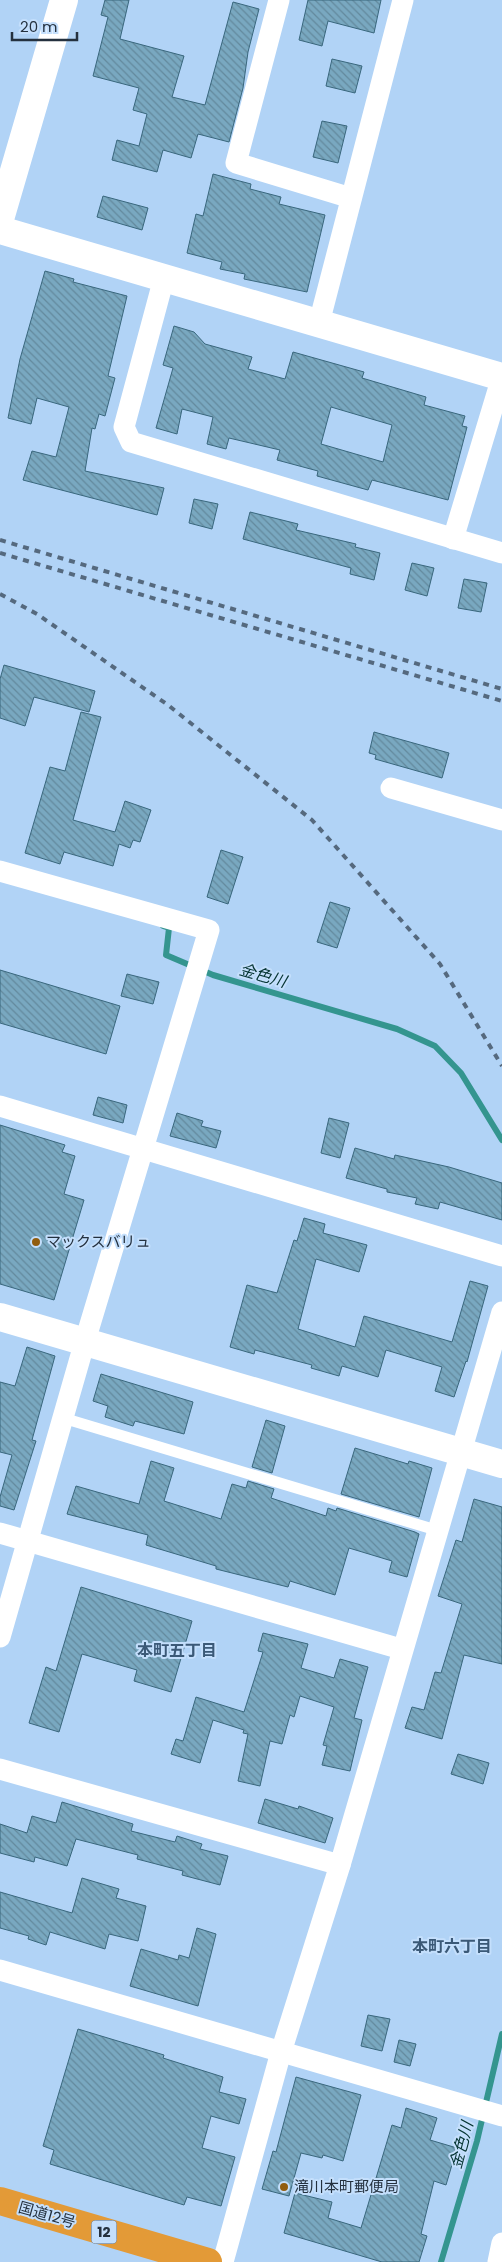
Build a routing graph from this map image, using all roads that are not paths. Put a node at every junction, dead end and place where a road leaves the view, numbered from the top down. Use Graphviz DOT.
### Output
graph roads {
  1 [pos="64,0"];
  2 [pos="279,0"];
  3 [pos="403,0"];
  4 [pos="352,198"];
  5 [pos="0,219"];
  6 [pos="0,230"];
  7 [pos="164,278"];
  8 [pos="319,323"];
  9 [pos="502,377"];
  10 [pos="453,539"];
  11 [pos="502,553"];
  12 [pos="391,788"];
  13 [pos="502,820"];
  14 [pos="0,871"];
  15 [pos="0,1106"];
  16 [pos="144,1150"];
  17 [pos="502,1256"];
  18 [pos="502,1312"];
  19 [pos="0,1317"];
  20 [pos="85,1341"];
  21 [pos="63,1418"];
  22 [pos="460,1452"];
  23 [pos="502,1464"];
  24 [pos="436,1530"];
  25 [pos="0,1534"];
  26 [pos="29,1542"];
  27 [pos="0,1637"];
  28 [pos="401,1649"];
  29 [pos="0,1769"];
  30 [pos="340,1865"];
  31 [pos="0,1970"];
  32 [pos="281,2052"];
  33 [pos="502,2116"];
  34 [pos="0,2201"];
  35 [pos="502,2243"];
  36 [pos="208,2262"];
  37 [pos="223,2262"];
  38 [pos="498,2262"];
  1 -- 5 [label="street"];
  2 -- 4 [label="street"];
  3 -- 4 [label="street"];
  4 -- 8 [label="street"];
  6 -- 7 [label="street"];
  7 -- 8 [label="street"];
  7 -- 10 [label="street"];
  8 -- 9 [label="street"];
  9 -- 10 [label="street"];
  10 -- 11 [label="street"];
  12 -- 13 [label="street"];
  14 -- 16 [label="street"];
  15 -- 16 [label="street"];
  16 -- 17 [label="street"];
  16 -- 20 [label="street"];
  18 -- 22 [label="street"];
  19 -- 20 [label="street"];
  20 -- 21 [label="street"];
  20 -- 22 [label="street"];
  21 -- 24 [label="lane"];
  21 -- 26 [label="street"];
  22 -- 23 [label="street"];
  22 -- 24 [label="street"];
  24 -- 28 [label="street"];
  25 -- 26 [label="street"];
  26 -- 27 [label="street"];
  26 -- 28 [label="street"];
  28 -- 30 [label="street"];
  29 -- 30 [label="street"];
  30 -- 32 [label="street"];
  31 -- 32 [label="street"];
  32 -- 33 [label="street"];
  32 -- 37 [label="street"];
  34 -- 36 [label="highway, 国道12号 / 12"];
  35 -- 38 [label="street"];
}
